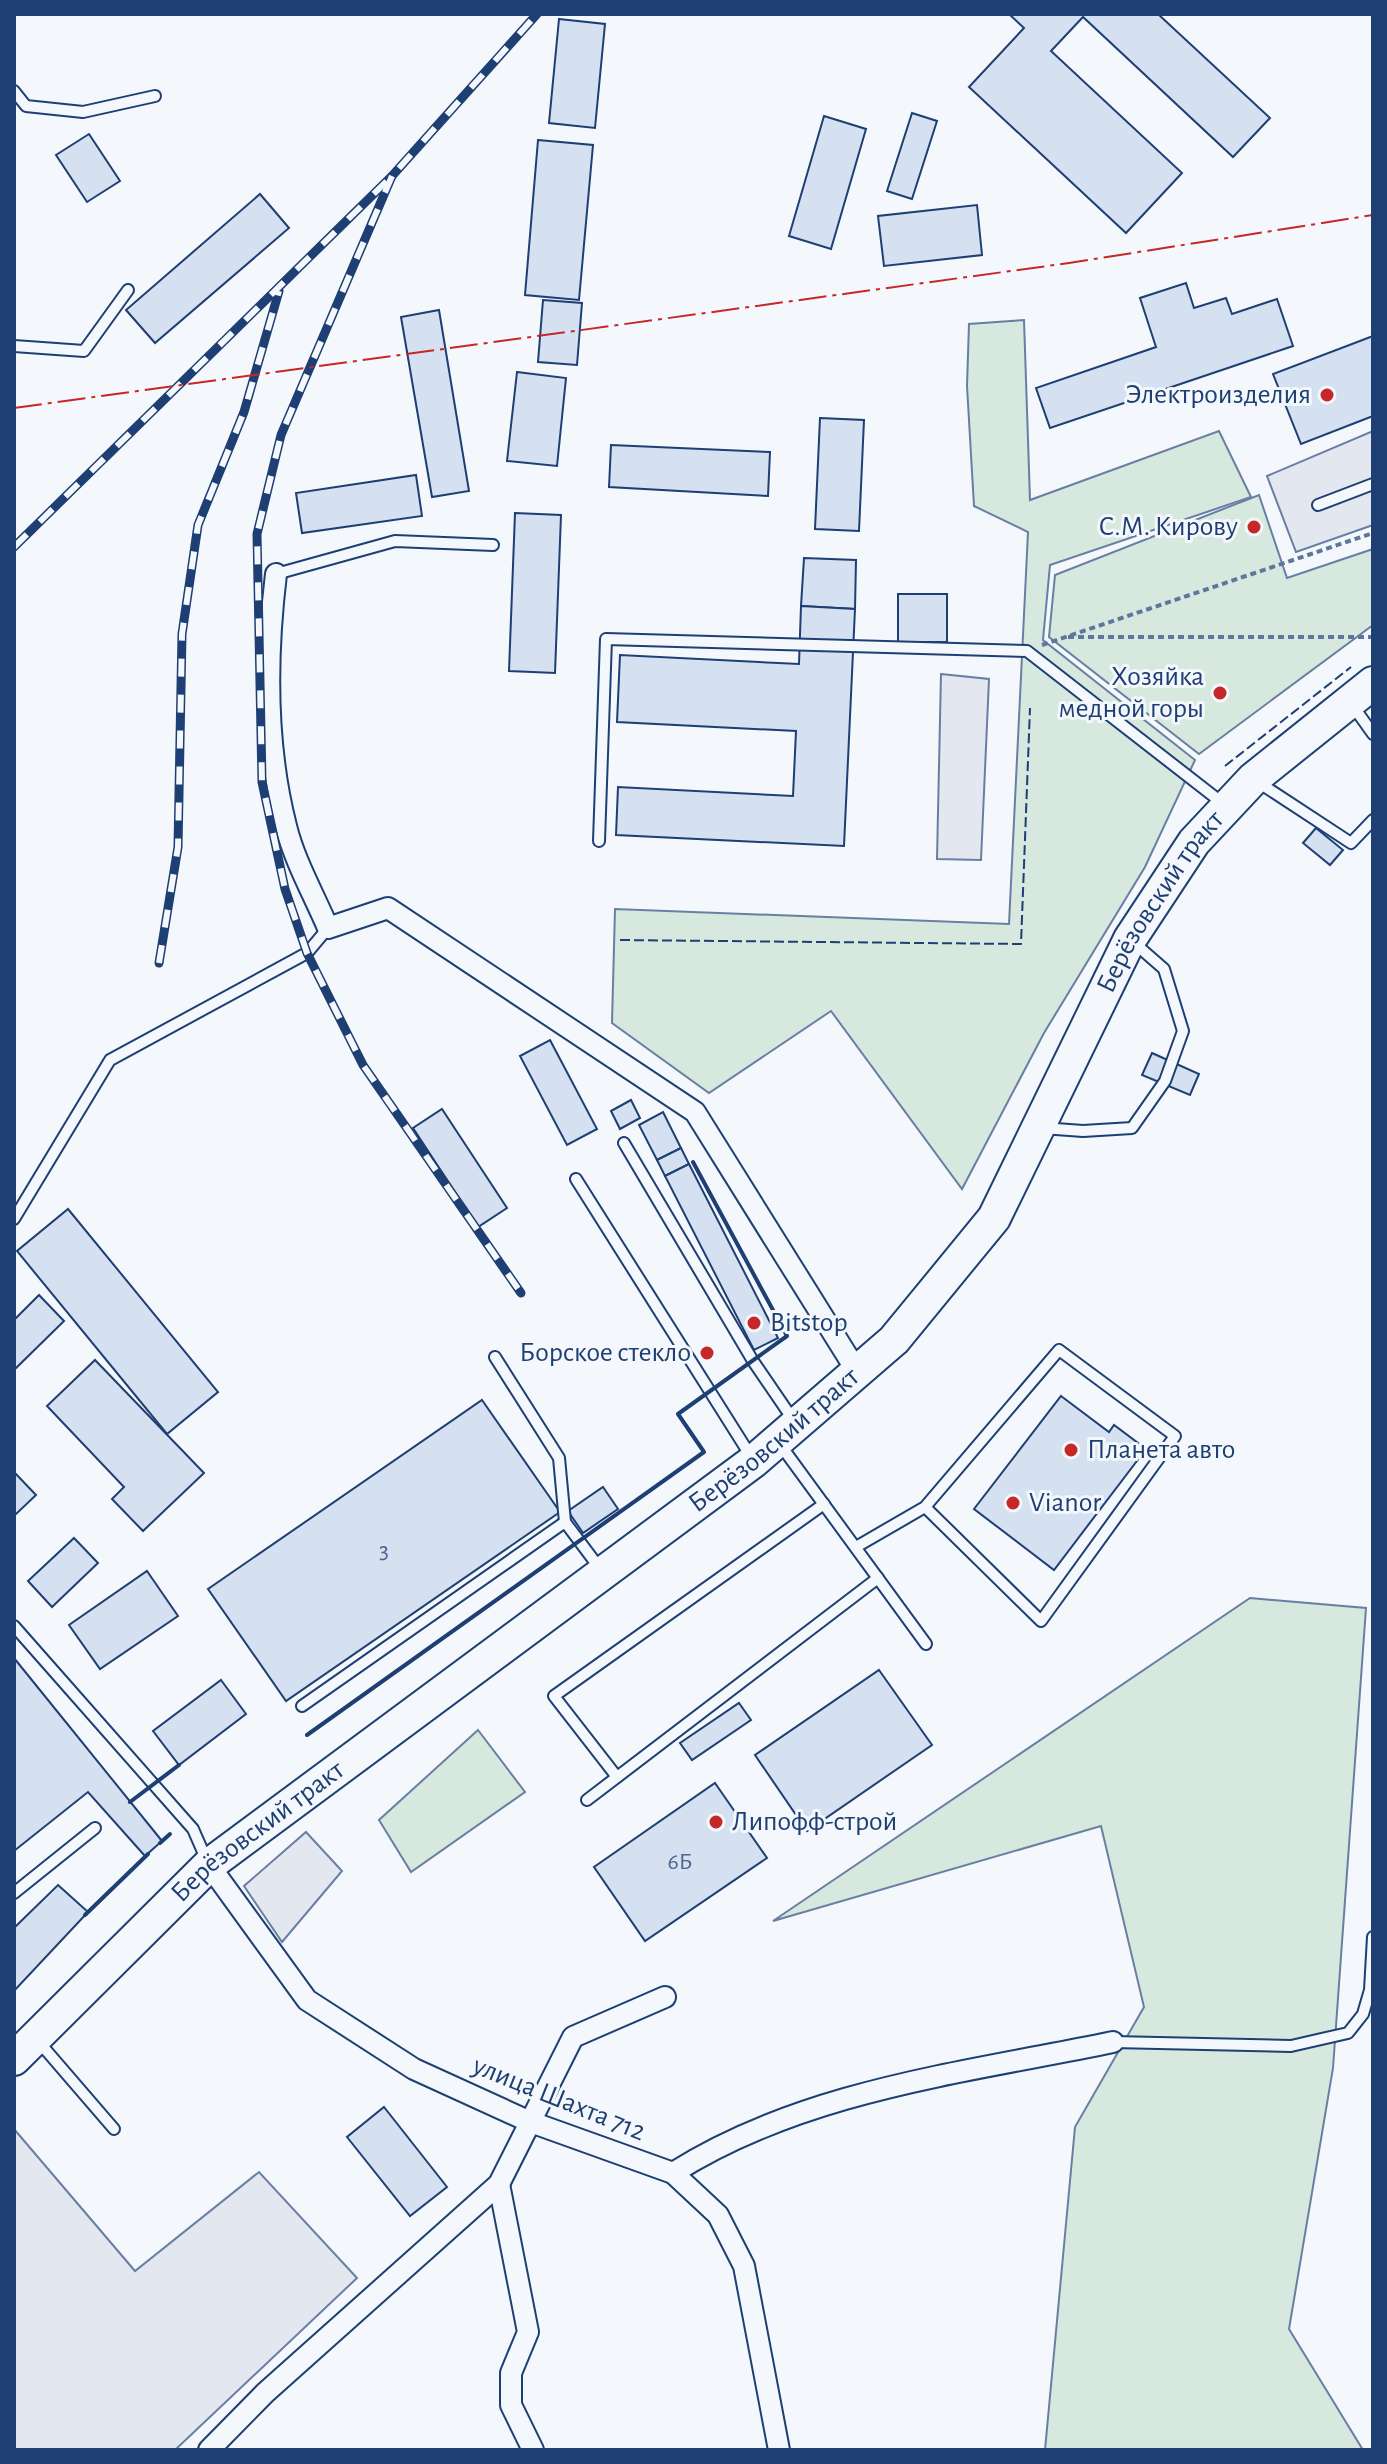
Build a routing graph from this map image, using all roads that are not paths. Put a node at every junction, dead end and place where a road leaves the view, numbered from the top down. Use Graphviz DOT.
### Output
graph roads {
  1 [pos="14,91"];
  2 [pos="155,96"];
  3 [pos="128,290"];
  4 [pos="14,346"];
  5 [pos="1373,484"];
  6 [pos="1318,505"];
  7 [pos="493,545"];
  8 [pos="276,574"];
  9 [pos="1361,692"];
  10 [pos="1373,734"];
  11 [pos="1253,779"];
  12 [pos="1227,807"];
  13 [pos="1373,820"];
  14 [pos="599,841"];
  15 [pos="328,928"];
  16 [pos="1130,939"];
  17 [pos="1036,1127"];
  18 [pos="624,1143"];
  19 [pos="576,1179"];
  20 [pos="14,1219"];
  21 [pos="495,1357"];
  22 [pos="858,1373"];
  23 [pos="776,1443"];
  24 [pos="824,1504"];
  25 [pos="925,1507"];
  26 [pos="565,1522"];
  27 [pos="856,1547"];
  28 [pos="604,1575"];
  29 [pos="878,1578"];
  30 [pos="14,1626"];
  31 [pos="926,1644"];
  32 [pos="302,1706"];
  33 [pos="617,1777"];
  34 [pos="587,1800"];
  35 [pos="95,1828"];
  36 [pos="209,1865"];
  37 [pos="14,1893"];
  38 [pos="1373,1937"];
  39 [pos="665,1997"];
  40 [pos="1113,2042"];
  41 [pos="25,2048"];
  42 [pos="528,2121"];
  43 [pos="114,2129"];
  44 [pos="673,2173"];
  45 [pos="499,2184"];
  46 [pos="209,2450"];
  47 [pos="533,2450"];
  48 [pos="779,2450"];
  1 -- 2 [label="lane"];
  3 -- 4 [label="lane"];
  5 -- 6 [label="lane"];
  7 -- 8 [label="lane"];
  8 -- 15 [label="street"];
  9 -- 10 [label="lane"];
  9 -- 11 [label="main road, Берёзовский тракт"];
  11 -- 12 [label="main road, Берёзовский тракт"];
  11 -- 13 [label="lane"];
  12 -- 14 [label="lane"];
  12 -- 16 [label="main road, Берёзовский тракт"];
  15 -- 20 [label="lane"];
  15 -- 22 [label="street"];
  16 -- 17 [label="main road, Берёзовский тракт"];
  16 -- 17 [label="lane"];
  17 -- 22 [label="main road, Берёзовский тракт"];
  18 -- 23 [label="lane"];
  19 -- 23 [label="lane"];
  21 -- 26 [label="lane"];
  22 -- 23 [label="main road, Берёзовский тракт"];
  23 -- 24 [label="lane"];
  23 -- 28 [label="main road, Берёзовский тракт"];
  24 -- 27 [label="lane"];
  24 -- 33 [label="lane"];
  25 -- 25 [label="lane"];
  25 -- 27 [label="lane"];
  26 -- 28 [label="lane"];
  26 -- 32 [label="lane"];
  27 -- 29 [label="lane"];
  28 -- 36 [label="main road, Берёзовский тракт"];
  29 -- 31 [label="lane"];
  29 -- 33 [label="lane"];
  30 -- 36 [label="lane"];
  33 -- 34 [label="lane"];
  35 -- 37 [label="lane"];
  36 -- 41 [label="main road, Берёзовский тракт"];
  36 -- 42 [label="street, улица Шахта 712"];
  38 -- 40 [label="lane"];
  39 -- 42 [label="street"];
  40 -- 44 [label="street"];
  41 -- 43 [label="lane"];
  42 -- 44 [label="street, улица Шахта 712"];
  42 -- 45 [label="street"];
  44 -- 48 [label="street, улица Шахта 712"];
  45 -- 46 [label="street"];
  45 -- 47 [label="street"];
}
